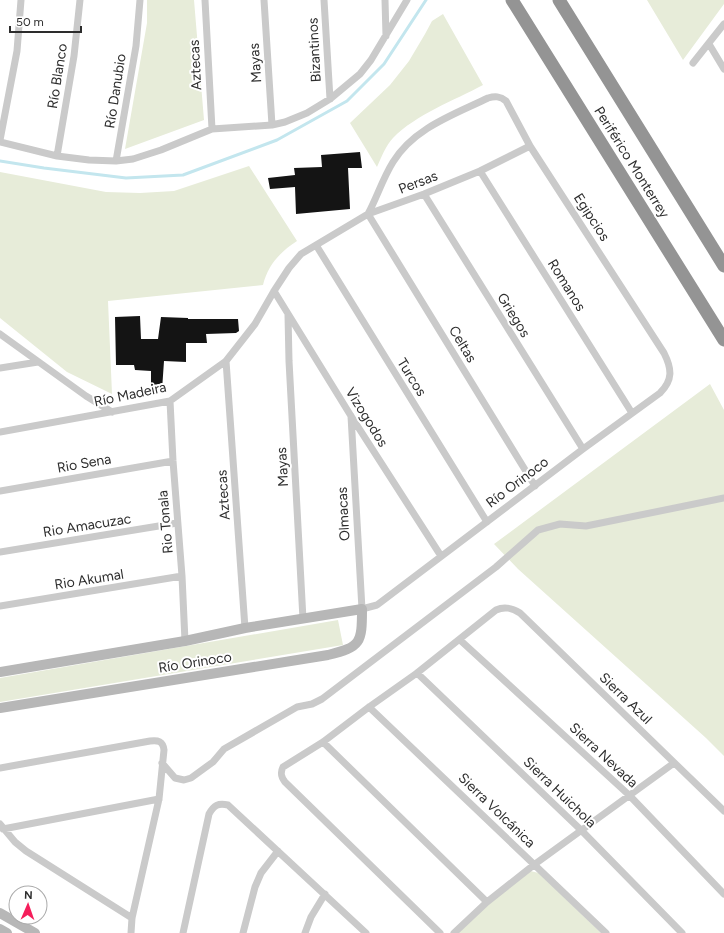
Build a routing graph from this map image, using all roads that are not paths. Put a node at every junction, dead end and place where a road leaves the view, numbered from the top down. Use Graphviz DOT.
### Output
graph roads {
  1 [pos="21,0"];
  2 [pos="80,0"];
  3 [pos="140,0"];
  4 [pos="205,0"];
  5 [pos="264,0"];
  6 [pos="324,0"];
  7 [pos="385,0"];
  8 [pos="407,0"];
  9 [pos="512,0"];
  10 [pos="559,0"];
  11 [pos="724,24"];
  12 [pos="386,36"];
  13 [pos="709,44"];
  14 [pos="693,63"];
  15 [pos="724,69"];
  16 [pos="330,99"];
  17 [pos="272,125"];
  18 [pos="212,128"];
  19 [pos="0,141"];
  20 [pos="530,146"];
  21 [pos="57,156"];
  22 [pos="116,161"];
  23 [pos="480,171"];
  24 [pos="424,194"];
  25 [pos="368,214"];
  26 [pos="316,245"];
  27 [pos="724,266"];
  28 [pos="274,291"];
  29 [pos="288,314"];
  30 [pos="0,334"];
  31 [pos="724,340"];
  32 [pos="226,361"];
  33 [pos="38,362"];
  34 [pos="668,362"];
  35 [pos="0,368"];
  36 [pos="170,401"];
  37 [pos="112,412"];
  38 [pos="632,413"];
  39 [pos="351,416"];
  40 [pos="0,432"];
  41 [pos="582,449"];
  42 [pos="173,461"];
  43 [pos="535,486"];
  44 [pos="0,492"];
  45 [pos="724,498"];
  46 [pos="487,522"];
  47 [pos="177,523"];
  48 [pos="0,552"];
  49 [pos="440,556"];
  50 [pos="182,576"];
  51 [pos="0,606"];
  52 [pos="362,609"];
  53 [pos="303,619"];
  54 [pos="245,628"];
  55 [pos="460,640"];
  56 [pos="185,641"];
  57 [pos="0,672"];
  58 [pos="417,673"];
  59 [pos="370,707"];
  60 [pos="0,708"];
  61 [pos="323,742"];
  62 [pos="162,763"];
  63 [pos="674,763"];
  64 [pos="0,768"];
  65 [pos="629,795"];
  66 [pos="159,799"];
  67 [pos="724,811"];
  68 [pos="2,827"];
  69 [pos="581,830"];
  70 [pos="278,851"];
  71 [pos="535,864"];
  72 [pos="324,894"];
  73 [pos="724,894"];
  74 [pos="487,902"];
  75 [pos="0,913"];
  76 [pos="132,918"];
  77 [pos="0,929"];
  78 [pos="7,933"];
  79 [pos="35,933"];
  80 [pos="131,933"];
  81 [pos="183,933"];
  82 [pos="243,933"];
  83 [pos="305,933"];
  84 [pos="366,933"];
  85 [pos="440,933"];
  86 [pos="454,933"];
  87 [pos="606,933"];
  88 [pos="682,933"];
  1 -- 19 [label="street"];
  2 -- 21 [label="street, Río Blanco"];
  3 -- 22 [label="street, Río Danubio"];
  4 -- 18 [label="street, Aztecas"];
  5 -- 17 [label="street, Mayas"];
  6 -- 16 [label="street, Bizantinos"];
  7 -- 12 [label="street"];
  8 -- 12 [label="street"];
  9 -- 31 [label="highway, Periférico Monterrey"];
  10 -- 27 [label="highway, Periférico Monterrey"];
  11 -- 13 [label="street"];
  12 -- 16 [label="street"];
  13 -- 14 [label="street"];
  13 -- 15 [label="street"];
  16 -- 17 [label="street"];
  17 -- 18 [label="street"];
  18 -- 22 [label="street"];
  19 -- 21 [label="street"];
  20 -- 23 [label="street, Persas"];
  20 -- 25 [label="street, Egipcios"];
  20 -- 34 [label="street, Egipcios"];
  21 -- 22 [label="street"];
  23 -- 24 [label="street, Persas"];
  23 -- 38 [label="street, Romanos"];
  24 -- 25 [label="street, Persas"];
  24 -- 41 [label="street, Griegos"];
  25 -- 26 [label="street, Persas"];
  25 -- 43 [label="street, Celtas"];
  26 -- 28 [label="street, Río Madeira"];
  26 -- 46 [label="street, Turcos"];
  28 -- 29 [label="street, Vizogodos"];
  28 -- 32 [label="street, Río Madeira"];
  29 -- 39 [label="street, Vizogodos"];
  29 -- 53 [label="street, Mayas"];
  30 -- 33 [label="street"];
  32 -- 36 [label="street, Río Madeira"];
  32 -- 54 [label="street, Aztecas"];
  33 -- 35 [label="street"];
  33 -- 37 [label="street"];
  34 -- 38 [label="street, Río Orinoco"];
  36 -- 37 [label="street, Río Madeira"];
  36 -- 42 [label="street, Rio Tonala"];
  37 -- 40 [label="street, Río Madeira"];
  38 -- 41 [label="street, Río Orinoco"];
  39 -- 49 [label="street, Vizogodos"];
  39 -- 52 [label="street, Olmacas"];
  41 -- 43 [label="street, Río Orinoco"];
  42 -- 44 [label="street, Rio Sena"];
  42 -- 47 [label="street, Rio Tonala"];
  43 -- 46 [label="street, Río Orinoco"];
  45 -- 62 [label="street"];
  46 -- 49 [label="street, Río Orinoco"];
  47 -- 48 [label="street, Rio Amacuzac"];
  47 -- 50 [label="street, Rio Tonala"];
  49 -- 52 [label="street, Río Orinoco"];
  50 -- 51 [label="street, Rio Akumal"];
  50 -- 56 [label="street, Rio Tonala"];
  52 -- 53 [label="street, Río Orinoco"];
  52 -- 60 [label="street, Río Orinoco"];
  53 -- 54 [label="street, Río Orinoco"];
  54 -- 56 [label="street, Río Orinoco"];
  55 -- 58 [label="street"];
  55 -- 63 [label="street, Sierra Azul"];
  55 -- 65 [label="street, Sierra Nevada"];
  56 -- 57 [label="street, Río Orinoco"];
  58 -- 59 [label="street"];
  58 -- 69 [label="street, Sierra Huichola"];
  59 -- 61 [label="street"];
  59 -- 71 [label="street, Sierra Volcánica"];
  61 -- 74 [label="street"];
  61 -- 85 [label="street"];
  62 -- 64 [label="street"];
  62 -- 66 [label="street"];
  63 -- 65 [label="street"];
  63 -- 67 [label="street, Sierra Azul"];
  65 -- 69 [label="street"];
  65 -- 73 [label="street, Sierra Nevada"];
  66 -- 68 [label="street"];
  66 -- 76 [label="street"];
  68 -- 76 [label="street"];
  69 -- 71 [label="street"];
  69 -- 88 [label="street, Sierra Huichola"];
  70 -- 72 [label="street"];
  70 -- 81 [label="street"];
  70 -- 82 [label="street"];
  71 -- 74 [label="street"];
  71 -- 87 [label="street, Sierra Volcánica"];
  72 -- 83 [label="street"];
  72 -- 84 [label="street"];
  74 -- 86 [label="street"];
  75 -- 79 [label="street"];
  76 -- 80 [label="street"];
  77 -- 78 [label="street"];
}
